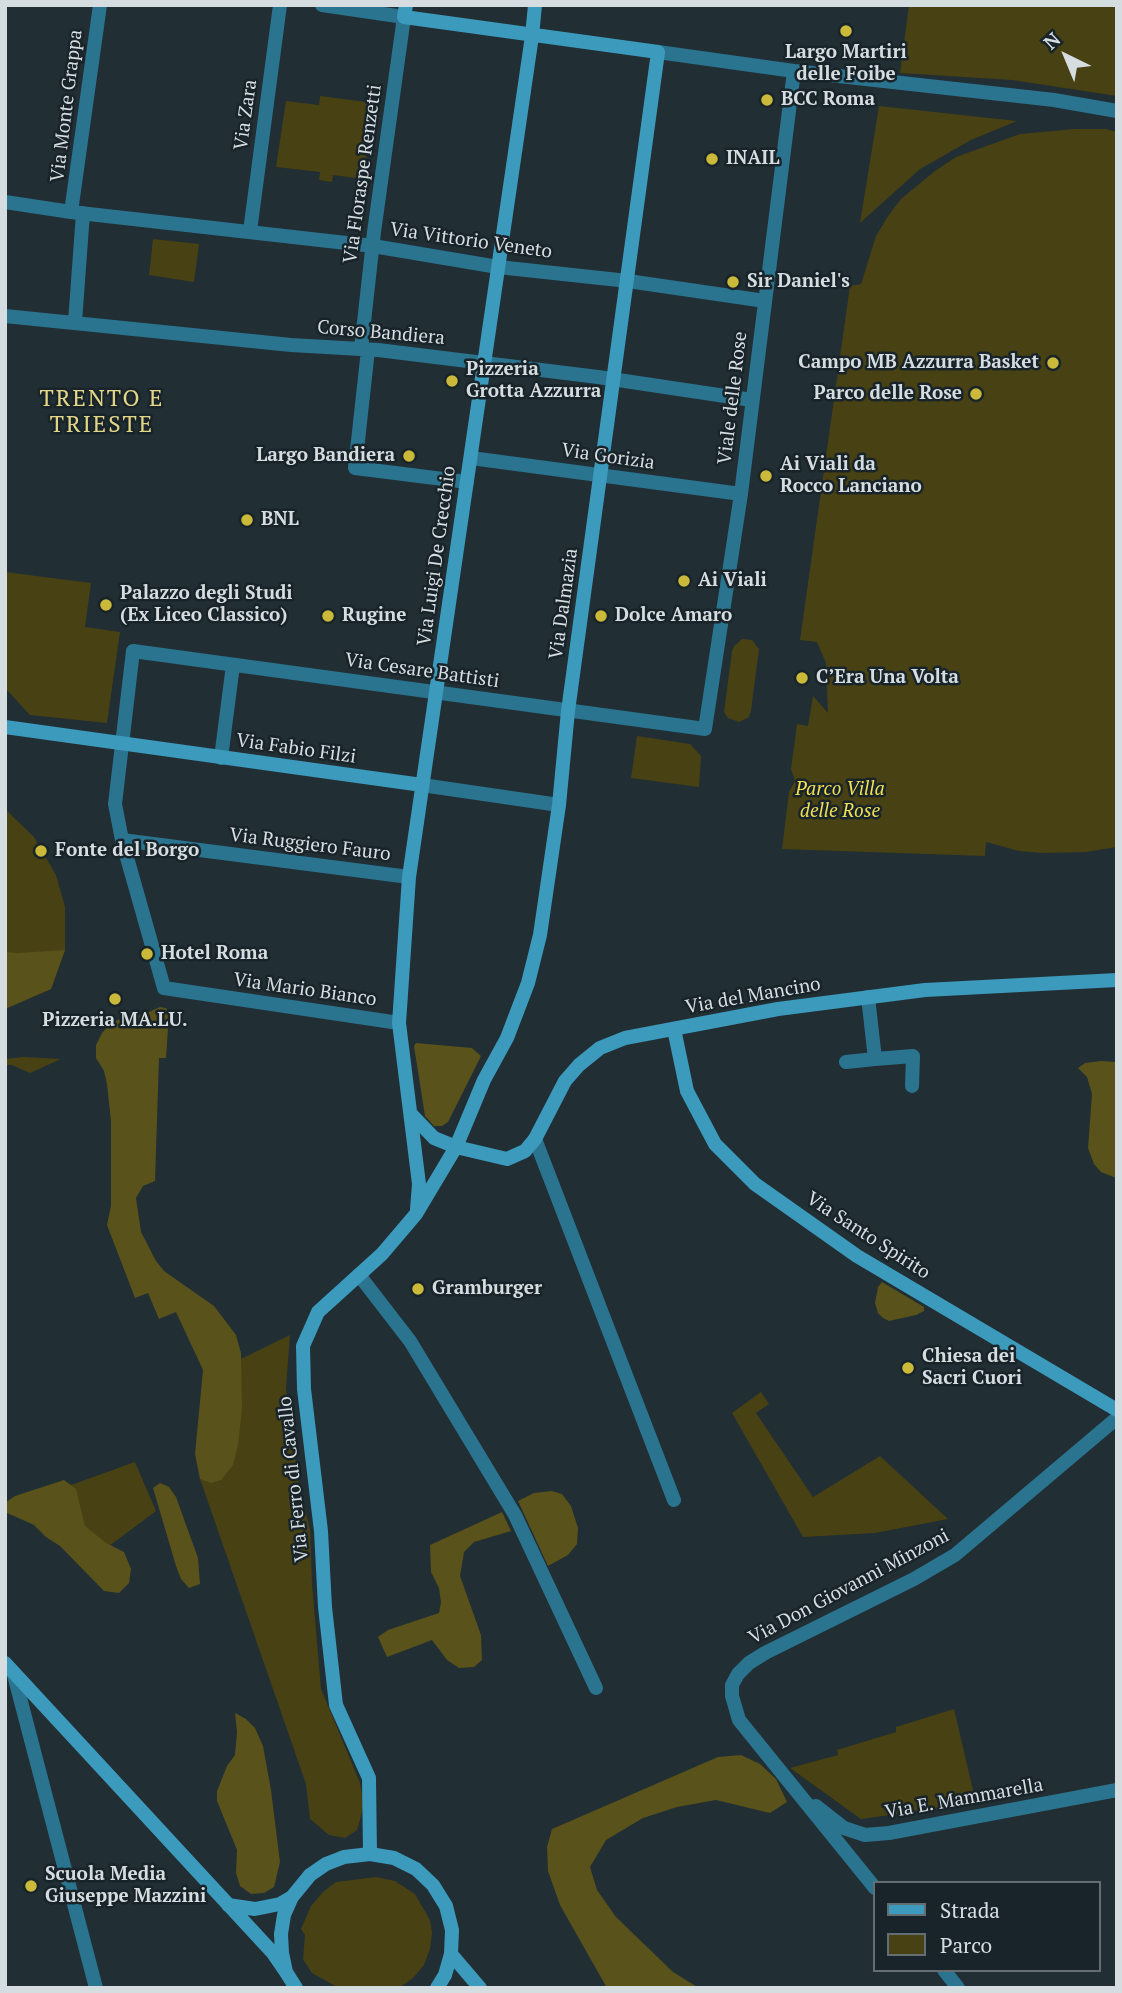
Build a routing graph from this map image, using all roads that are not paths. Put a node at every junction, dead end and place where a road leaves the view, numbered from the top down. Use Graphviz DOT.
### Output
graph roads {
  1 [pos="100,5"];
  2 [pos="280,5"];
  3 [pos="322,5"];
  4 [pos="535,5"];
  5 [pos="405,11"];
  6 [pos="532,36"];
  7 [pos="658,52"];
  8 [pos="794,71"];
  9 [pos="1117,111"];
  10 [pos="5,202"];
  11 [pos="77,212"];
  12 [pos="250,230"];
  13 [pos="373,246"];
  14 [pos="498,267"];
  15 [pos="628,281"];
  16 [pos="765,301"];
  17 [pos="5,317"];
  18 [pos="75,322"];
  19 [pos="364,349"];
  20 [pos="485,362"];
  21 [pos="614,380"];
  22 [pos="752,400"];
  23 [pos="471,458"];
  24 [pos="600,475"];
  25 [pos="467,482"];
  26 [pos="741,494"];
  27 [pos="233,665"];
  28 [pos="436,692"];
  29 [pos="568,711"];
  30 [pos="5,719"];
  31 [pos="5,727"];
  32 [pos="29,729"];
  33 [pos="705,729"];
  34 [pos="124,743"];
  35 [pos="220,758"];
  36 [pos="422,785"];
  37 [pos="559,805"];
  38 [pos="122,840"];
  39 [pos="409,877"];
  40 [pos="1117,980"];
  41 [pos="868,997"];
  42 [pos="399,1023"];
  43 [pos="674,1029"];
  44 [pos="875,1059"];
  45 [pos="846,1062"];
  46 [pos="912,1086"];
  47 [pos="411,1114"];
  48 [pos="535,1139"];
  49 [pos="456,1147"];
  50 [pos="416,1214"];
  51 [pos="359,1275"];
  52 [pos="1117,1410"];
  53 [pos="1117,1418"];
  54 [pos="674,1500"];
  55 [pos="10,1670"];
  56 [pos="596,1688"];
  57 [pos="791,1785"];
  58 [pos="1117,1790"];
  59 [pos="370,1854"];
  60 [pos="874,1887"];
  61 [pos="292,1897"];
  62 [pos="228,1905"];
  63 [pos="451,1954"];
  64 [pos="286,1972"];
  65 [pos="946,1972"];
  66 [pos="96,1988"];
  67 [pos="296,1988"];
  68 [pos="437,1988"];
  69 [pos="480,1988"];
  70 [pos="958,1988"];
  1 -- 11 [label="street, Via Monte Grappa"];
  2 -- 12 [label="street, Via Zara"];
  3 -- 5 [label="street"];
  4 -- 6 [label="street, Via Luigi De Crecchio"];
  5 -- 6 [label="street"];
  5 -- 13 [label="street, Via Floraspe Renzetti"];
  6 -- 7 [label="street"];
  6 -- 14 [label="street, Via Luigi De Crecchio"];
  7 -- 8 [label="street"];
  7 -- 15 [label="street, Via Dalmazia"];
  8 -- 9 [label="street"];
  8 -- 16 [label="street, Viale delle Rose"];
  10 -- 11 [label="street, Via Vittorio Veneto"];
  11 -- 12 [label="street, Via Vittorio Veneto"];
  11 -- 18 [label="street, Via Monte Grappa"];
  12 -- 13 [label="street, Via Vittorio Veneto"];
  13 -- 14 [label="street, Via Vittorio Veneto"];
  13 -- 19 [label="street, Via Floraspe Renzetti"];
  14 -- 15 [label="street, Via Vittorio Veneto"];
  14 -- 20 [label="street, Via Luigi De Crecchio"];
  15 -- 16 [label="street, Via Vittorio Veneto"];
  15 -- 21 [label="street, Via Dalmazia"];
  16 -- 22 [label="street, Viale delle Rose"];
  17 -- 18 [label="street, Corso Bandiera"];
  18 -- 19 [label="street, Corso Bandiera"];
  19 -- 20 [label="street, Corso Bandiera"];
  19 -- 25 [label="street, Via Floraspe Renzetti"];
  20 -- 21 [label="street, Corso Bandiera"];
  20 -- 23 [label="street, Via Luigi De Crecchio"];
  21 -- 22 [label="street, Corso Bandiera"];
  21 -- 24 [label="street, Via Dalmazia"];
  22 -- 26 [label="street, Viale delle Rose"];
  23 -- 24 [label="street, Via Gorizia"];
  23 -- 25 [label="street, Via Luigi De Crecchio"];
  24 -- 26 [label="street, Via Gorizia"];
  24 -- 29 [label="street, Via Dalmazia"];
  25 -- 28 [label="street, Via Luigi De Crecchio"];
  26 -- 33 [label="street, Viale delle Rose"];
  27 -- 28 [label="street, Via Cesare Battisti"];
  27 -- 34 [label="street, Via Cesare Battisti"];
  27 -- 35 [label="street"];
  28 -- 29 [label="street, Via Cesare Battisti"];
  28 -- 36 [label="street, Via Luigi De Crecchio"];
  29 -- 33 [label="street, Via Cesare Battisti"];
  29 -- 37 [label="street, Via Dalmazia"];
  30 -- 32 [label="street"];
  31 -- 32 [label="street"];
  32 -- 34 [label="street, Via Fabio Filzi"];
  34 -- 35 [label="street, Via Fabio Filzi"];
  34 -- 38 [label="street"];
  35 -- 36 [label="street, Via Fabio Filzi"];
  36 -- 37 [label="street, Via Fabio Filzi"];
  36 -- 39 [label="street, Via Luigi De Crecchio"];
  37 -- 49 [label="street, Via Dalmazia"];
  38 -- 39 [label="street, Via Ruggiero Fauro"];
  38 -- 42 [label="street, Via Mario Bianco"];
  39 -- 42 [label="street, Via Luigi De Crecchio"];
  40 -- 41 [label="street, Via del Mancino"];
  41 -- 43 [label="street, Via del Mancino"];
  41 -- 44 [label="street"];
  42 -- 47 [label="street, Via Luigi De Crecchio"];
  43 -- 48 [label="street, Via del Mancino"];
  43 -- 52 [label="street, Via Santo Spirito"];
  44 -- 45 [label="street"];
  44 -- 46 [label="street"];
  47 -- 49 [label="street"];
  47 -- 50 [label="street, Via Luigi De Crecchio"];
  48 -- 49 [label="street, Via del Mancino"];
  48 -- 54 [label="street"];
  49 -- 50 [label="street, Via Ferro di Cavallo"];
  50 -- 51 [label="street, Via Ferro di Cavallo"];
  51 -- 56 [label="street"];
  51 -- 59 [label="street, Via Ferro di Cavallo"];
  53 -- 57 [label="street, Via Don Giovanni Minzoni"];
  55 -- 62 [label="street"];
  55 -- 66 [label="street"];
  57 -- 58 [label="street, Via E. Mammarella"];
  57 -- 60 [label="street, Via Don Giovanni Minzoni"];
  59 -- 61 [label="street"];
  59 -- 63 [label="street"];
  61 -- 62 [label="street"];
  61 -- 64 [label="street"];
  62 -- 64 [label="street"];
  63 -- 68 [label="street"];
  63 -- 69 [label="street"];
  64 -- 67 [label="street"];
  65 -- 70 [label="street"];
}
